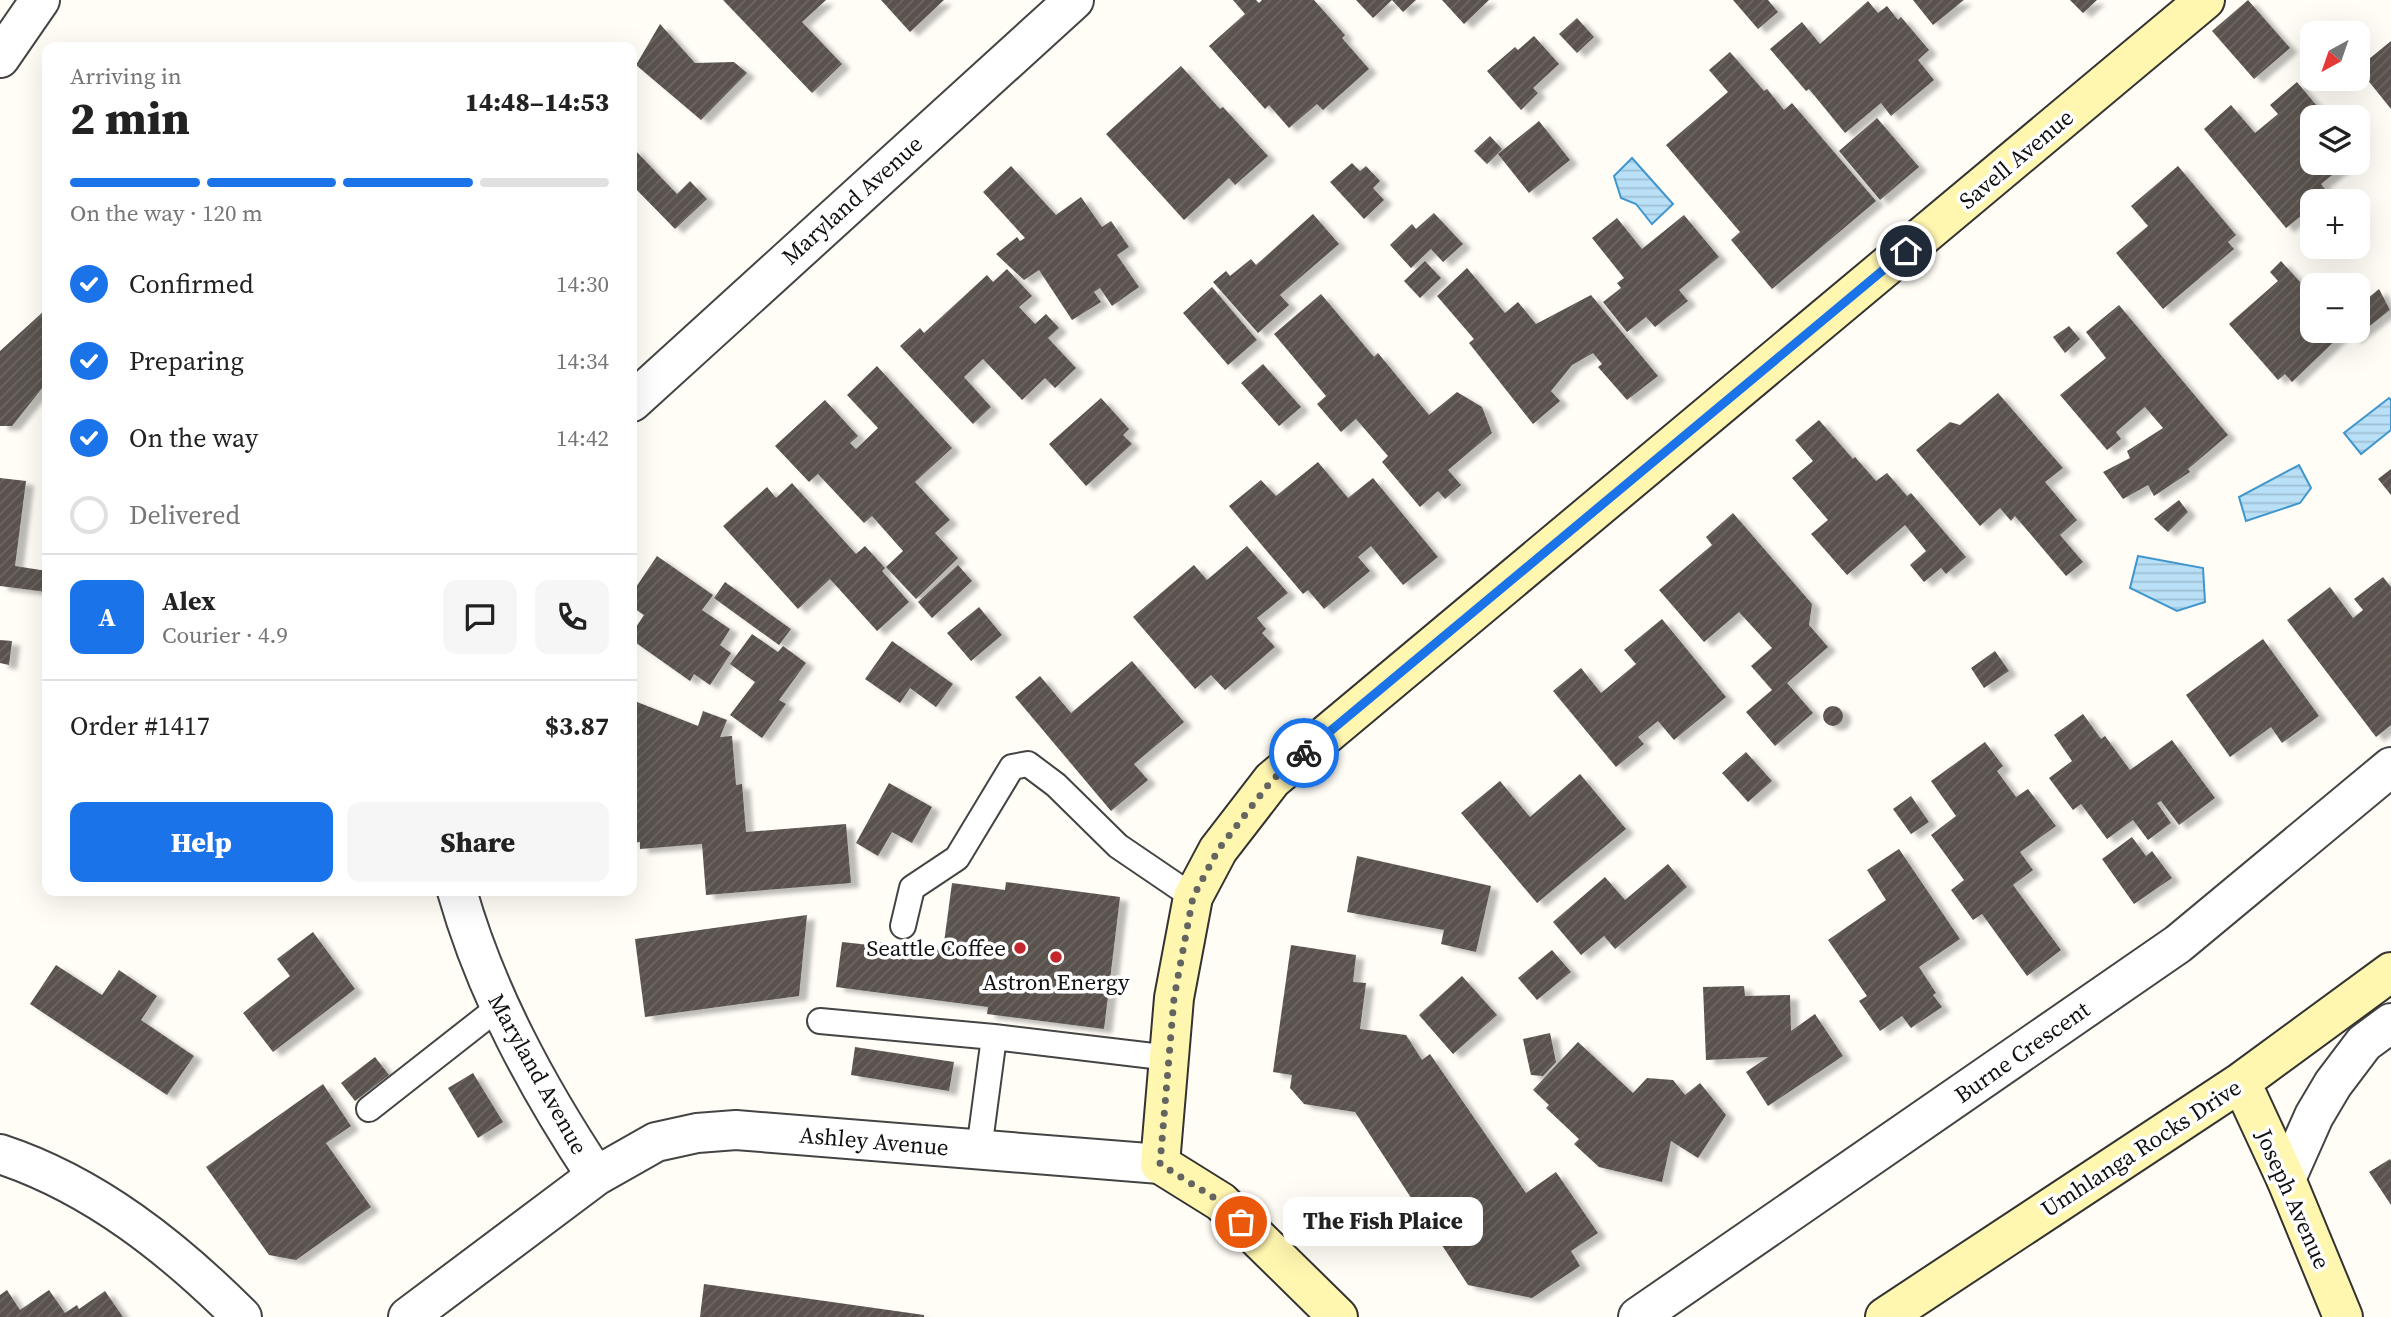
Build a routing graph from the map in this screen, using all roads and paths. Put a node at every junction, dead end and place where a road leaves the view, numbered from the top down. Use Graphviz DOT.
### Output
graph roads {
  1 [pos="40,0"];
  2 [pos="1074,0"];
  3 [pos="2205,0"];
  4 [pos="0,58"];
  5 [pos="637,396"];
  6 [pos="2391,767"];
  7 [pos="458,896"];
  8 [pos="1193,897"];
  9 [pos="904,926"];
  10 [pos="2391,972"];
  11 [pos="499,1007"];
  12 [pos="820,1021"];
  13 [pos="2391,1023"];
  14 [pos="995,1037"];
  15 [pos="1170,1058"];
  16 [pos="2241,1082"];
  17 [pos="369,1109"];
  18 [pos="979,1150"];
  19 [pos="0,1154"];
  20 [pos="1160,1164"];
  21 [pos="596,1176"];
  22 [pos="2286,1179"];
  23 [pos="242,1317"];
  24 [pos="408,1317"];
  25 [pos="1338,1317"];
  26 [pos="1638,1317"];
  27 [pos="1885,1317"];
  28 [pos="2343,1317"];
  1 -- 4 [label="street"];
  2 -- 5 [label="street, Maryland Avenue"];
  3 -- 8 [label="street, Savell Avenue"];
  6 -- 26 [label="street, Burne Crescent"];
  7 -- 11 [label="street, Maryland Avenue"];
  8 -- 9 [label="lane"];
  8 -- 15 [label="street, Savell Avenue"];
  10 -- 16 [label="street, Umhlanga Rocks Drive"];
  11 -- 17 [label="lane"];
  11 -- 21 [label="street, Maryland Avenue"];
  12 -- 14 [label="lane"];
  13 -- 22 [label="street"];
  14 -- 15 [label="lane"];
  14 -- 18 [label="lane"];
  15 -- 20 [label="street, Savell Avenue"];
  16 -- 22 [label="street, Joseph Avenue"];
  16 -- 27 [label="street, Umhlanga Rocks Drive"];
  18 -- 20 [label="street, Ashley Avenue"];
  18 -- 21 [label="street, Ashley Avenue"];
  19 -- 23 [label="street"];
  20 -- 25 [label="street, Ashley Avenue"];
  21 -- 24 [label="street, Ashley Avenue"];
  22 -- 28 [label="street, Joseph Avenue"];
}
